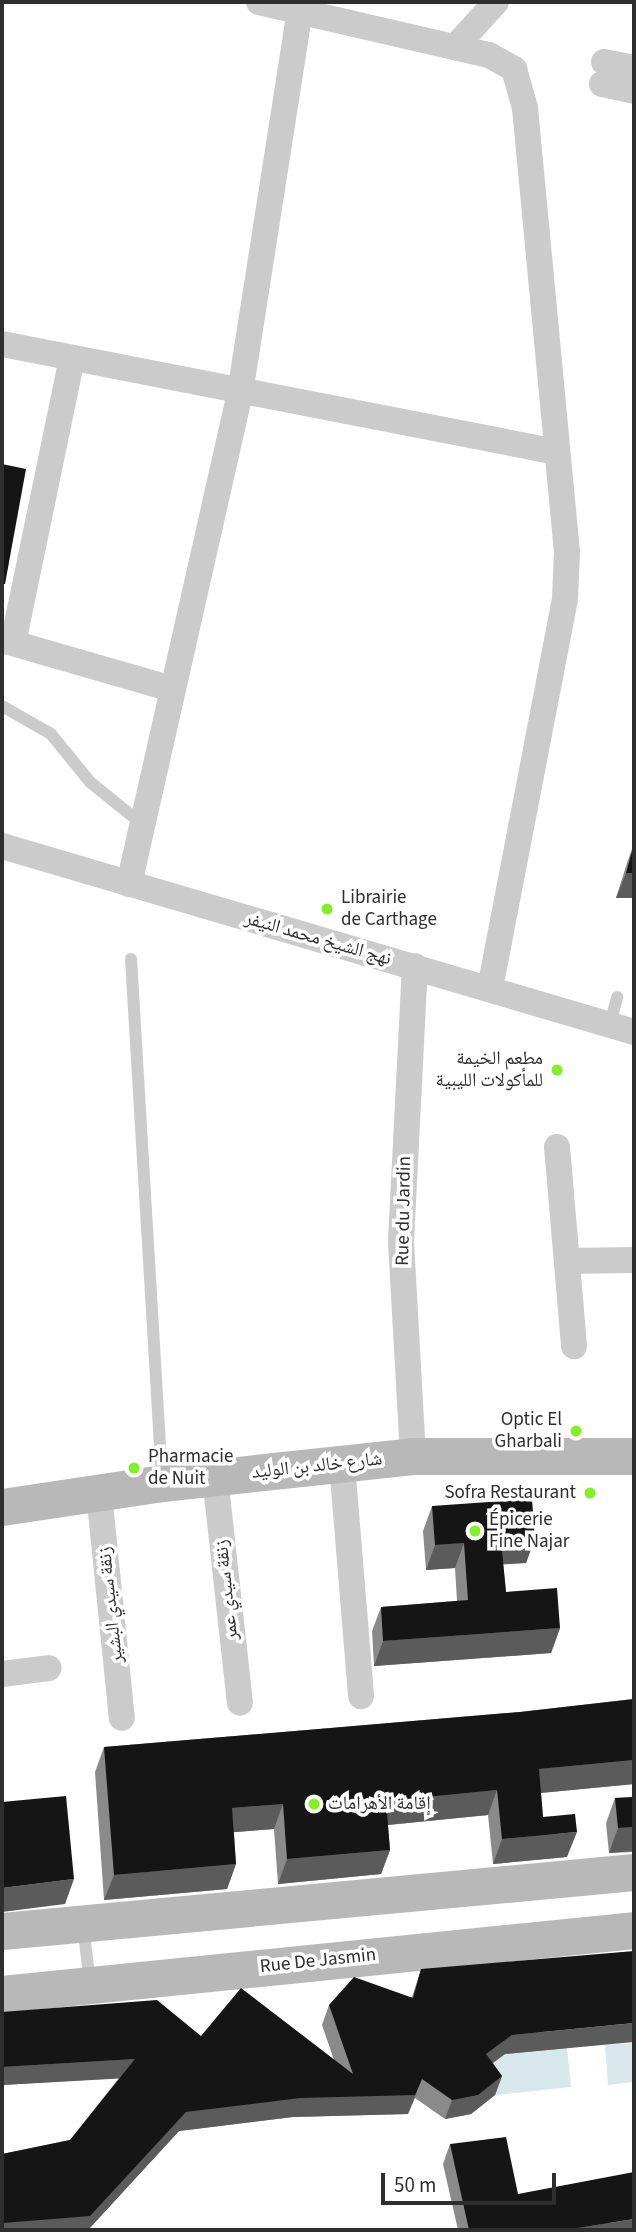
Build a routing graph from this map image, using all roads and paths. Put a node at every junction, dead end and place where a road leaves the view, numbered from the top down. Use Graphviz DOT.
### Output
graph roads {
  1 [pos="259,2"];
  2 [pos="496,2"];
  3 [pos="300,11"];
  4 [pos="456,46"];
  5 [pos="634,68"];
  6 [pos="634,91"];
  7 [pos="2,344"];
  8 [pos="72,358"];
  9 [pos="240,393"];
  10 [pos="557,452"];
  11 [pos="7,641"];
  12 [pos="172,689"];
  13 [pos="2,706"];
  14 [pos="142,824"];
  15 [pos="2,846"];
  16 [pos="129,884"];
  17 [pos="131,959"];
  18 [pos="415,966"];
  19 [pos="490,989"];
  20 [pos="617,997"];
  21 [pos="622,1028"];
  22 [pos="557,1147"];
  23 [pos="634,1259"];
  24 [pos="567,1261"];
  25 [pos="574,1346"];
  26 [pos="413,1456"];
  27 [pos="634,1456"];
  28 [pos="342,1464"];
  29 [pos="215,1477"];
  30 [pos="162,1483"];
  31 [pos="99,1493"];
  32 [pos="2,1507"];
  33 [pos="49,1668"];
  34 [pos="2,1674"];
  35 [pos="361,1696"];
  36 [pos="240,1703"];
  37 [pos="122,1718"];
  38 [pos="634,1872"];
  39 [pos="82,1922"];
  40 [pos="634,1930"];
  41 [pos="2,1931"];
  42 [pos="90,1984"];
  43 [pos="2,1994"];
  1 -- 3 [label="street"];
  2 -- 4 [label="street"];
  3 -- 4 [label="street"];
  3 -- 9 [label="street"];
  4 -- 10 [label="street"];
  5 -- 6 [label="street"];
  7 -- 8 [label="street"];
  8 -- 9 [label="street"];
  8 -- 11 [label="street"];
  9 -- 10 [label="street"];
  9 -- 12 [label="street"];
  10 -- 19 [label="street"];
  11 -- 12 [label="street"];
  12 -- 14 [label="street"];
  13 -- 14 [label="lane"];
  14 -- 16 [label="street"];
  15 -- 16 [label="street, نهج الشيخ محمد النيفر"];
  16 -- 18 [label="street, نهج الشيخ محمد النيفر"];
  17 -- 30 [label="lane"];
  18 -- 19 [label="street, نهج الشيخ محمد النيفر"];
  18 -- 26 [label="street, Rue du Jardin"];
  19 -- 21 [label="street, نهج الشيخ محمد النيفر"];
  20 -- 21 [label="lane"];
  22 -- 24 [label="street"];
  23 -- 24 [label="street"];
  24 -- 25 [label="street"];
  26 -- 27 [label="street, شارع خالد بن الوليد"];
  26 -- 28 [label="street, شارع خالد بن الوليد"];
  28 -- 29 [label="street, شارع خالد بن الوليد"];
  28 -- 35 [label="street"];
  29 -- 30 [label="street, شارع خالد بن الوليد"];
  29 -- 36 [label="street, زنقة سيدي عمر"];
  30 -- 31 [label="street, شارع خالد بن الوليد"];
  31 -- 32 [label="street, شارع خالد بن الوليد"];
  31 -- 37 [label="street, زنقة سيدي البشير"];
  33 -- 34 [label="street"];
  38 -- 39 [label="street"];
  39 -- 41 [label="street"];
  39 -- 42 [label="lane"];
  40 -- 42 [label="street, Rue De Jasmin"];
  42 -- 43 [label="street, Rue De Jasmin"];
}
